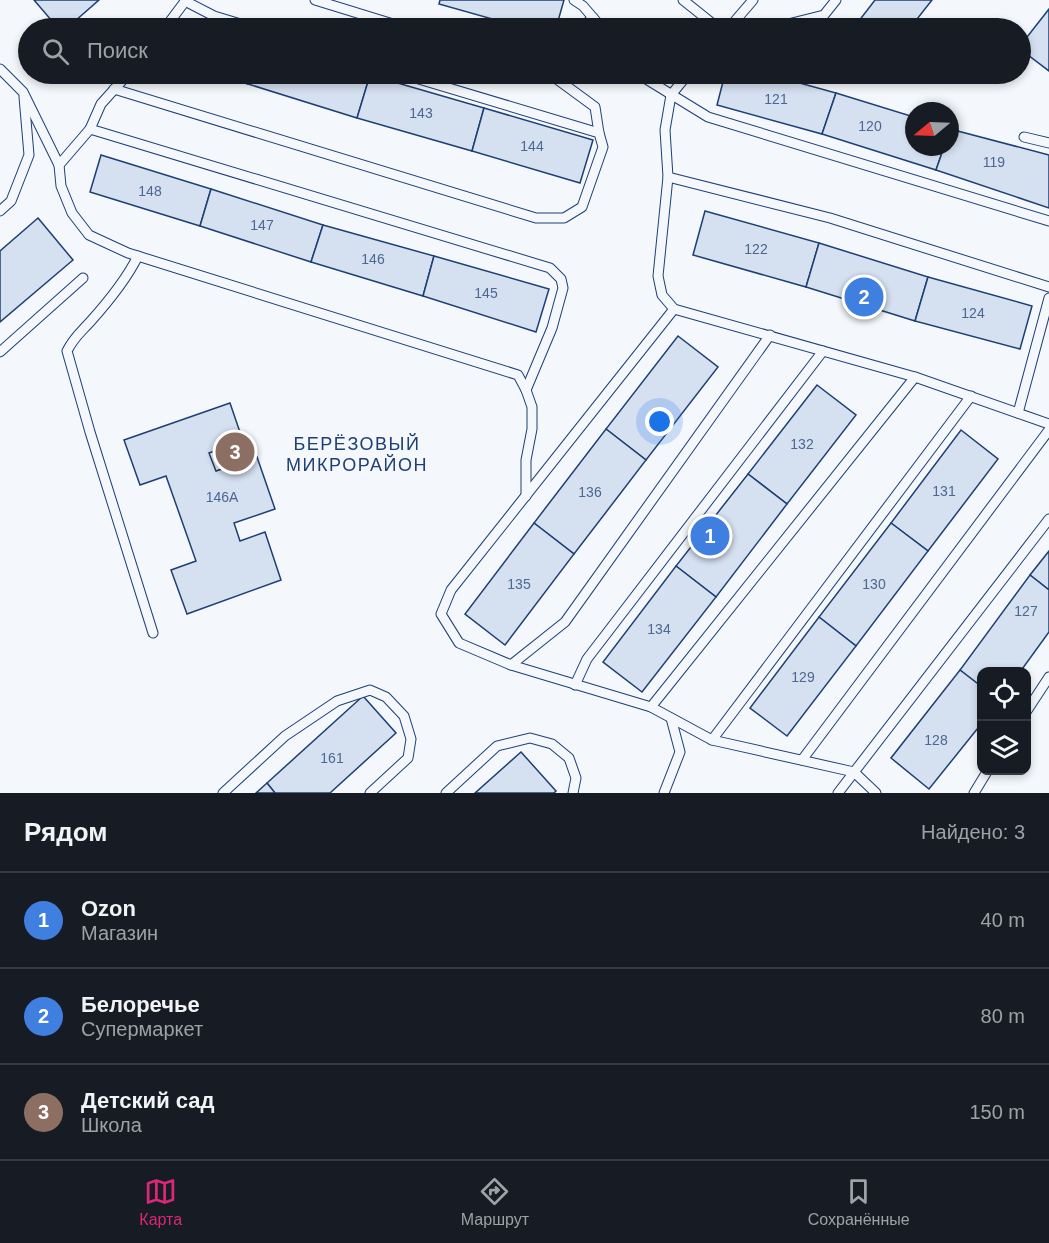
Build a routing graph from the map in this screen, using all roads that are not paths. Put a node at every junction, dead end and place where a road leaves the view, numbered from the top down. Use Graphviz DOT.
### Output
graph roads {
  1 [pos="315,0"];
  2 [pos="574,0"];
  3 [pos="683,0"];
  4 [pos="753,0"];
  5 [pos="836,0"];
  6 [pos="185,1"];
  7 [pos="172,18"];
  8 [pos="221,18"];
  9 [pos="374,18"];
  10 [pos="593,18"];
  11 [pos="706,18"];
  12 [pos="738,18"];
  13 [pos="812,18"];
  14 [pos="0,69"];
  15 [pos="119,84"];
  16 [pos="435,84"];
  17 [pos="564,84"];
  18 [pos="654,84"];
  19 [pos="680,84"];
  20 [pos="114,89"];
  21 [pos="23,92"];
  22 [pos="671,95"];
  23 [pos="90,129"];
  24 [pos="599,133"];
  25 [pos="1024,137"];
  26 [pos="1049,143"];
  27 [pos="59,165"];
  28 [pos="668,177"];
  29 [pos="0,211"];
  30 [pos="1049,221"];
  31 [pos="138,256"];
  32 [pos="83,279"];
  33 [pos="1049,287"];
  34 [pos="1049,298"];
  35 [pos="674,309"];
  36 [pos="770,335"];
  37 [pos="822,351"];
  38 [pos="0,352"];
  39 [pos="915,377"];
  40 [pos="526,390"];
  41 [pos="970,396"];
  42 [pos="1018,413"];
  43 [pos="1049,424"];
  44 [pos="1049,430"];
  45 [pos="526,496"];
  46 [pos="1049,519"];
  47 [pos="153,633"];
  48 [pos="511,665"];
  49 [pos="1049,677"];
  50 [pos="575,686"];
  51 [pos="1031,704"];
  52 [pos="651,707"];
  53 [pos="670,718"];
  54 [pos="712,741"];
  55 [pos="802,760"];
  56 [pos="854,772"];
  57 [pos="985,775"];
  58 [pos="223,793"];
  59 [pos="370,793"];
  60 [pos="446,793"];
  61 [pos="573,793"];
  62 [pos="664,793"];
  63 [pos="838,793"];
  64 [pos="876,793"];
  65 [pos="974,793"];
  1 -- 9 [label="lane"];
  2 -- 10 [label="lane"];
  3 -- 11 [label="lane"];
  4 -- 12 [label="lane"];
  5 -- 13 [label="lane"];
  6 -- 7 [label="lane"];
  6 -- 8 [label="lane"];
  14 -- 21 [label="lane"];
  15 -- 20 [label="lane"];
  16 -- 24 [label="lane"];
  17 -- 24 [label="lane"];
  18 -- 22 [label="lane"];
  19 -- 22 [label="lane"];
  20 -- 23 [label="lane"];
  20 -- 24 [label="lane"];
  21 -- 27 [label="lane"];
  21 -- 29 [label="lane"];
  22 -- 28 [label="lane"];
  22 -- 30 [label="lane"];
  23 -- 27 [label="lane"];
  23 -- 40 [label="lane"];
  25 -- 26 [label="lane"];
  27 -- 31 [label="lane"];
  28 -- 33 [label="lane"];
  28 -- 35 [label="lane"];
  31 -- 40 [label="lane"];
  31 -- 47 [label="lane"];
  32 -- 38 [label="lane"];
  34 -- 42 [label="lane"];
  35 -- 36 [label="lane"];
  35 -- 45 [label="lane"];
  36 -- 37 [label="lane"];
  36 -- 48 [label="lane"];
  37 -- 39 [label="lane"];
  37 -- 50 [label="lane"];
  39 -- 41 [label="lane"];
  39 -- 52 [label="lane"];
  40 -- 45 [label="lane"];
  41 -- 42 [label="lane"];
  41 -- 54 [label="lane"];
  42 -- 43 [label="lane"];
  44 -- 55 [label="lane"];
  45 -- 48 [label="lane"];
  46 -- 56 [label="lane"];
  48 -- 50 [label="lane"];
  49 -- 51 [label="lane"];
  50 -- 52 [label="lane"];
  52 -- 53 [label="lane"];
  53 -- 54 [label="lane"];
  53 -- 62 [label="lane"];
  54 -- 55 [label="lane"];
  55 -- 56 [label="lane"];
  56 -- 63 [label="lane"];
  56 -- 64 [label="lane"];
  57 -- 65 [label="lane"];
  58 -- 59 [label="lane"];
  60 -- 61 [label="lane"];
}
